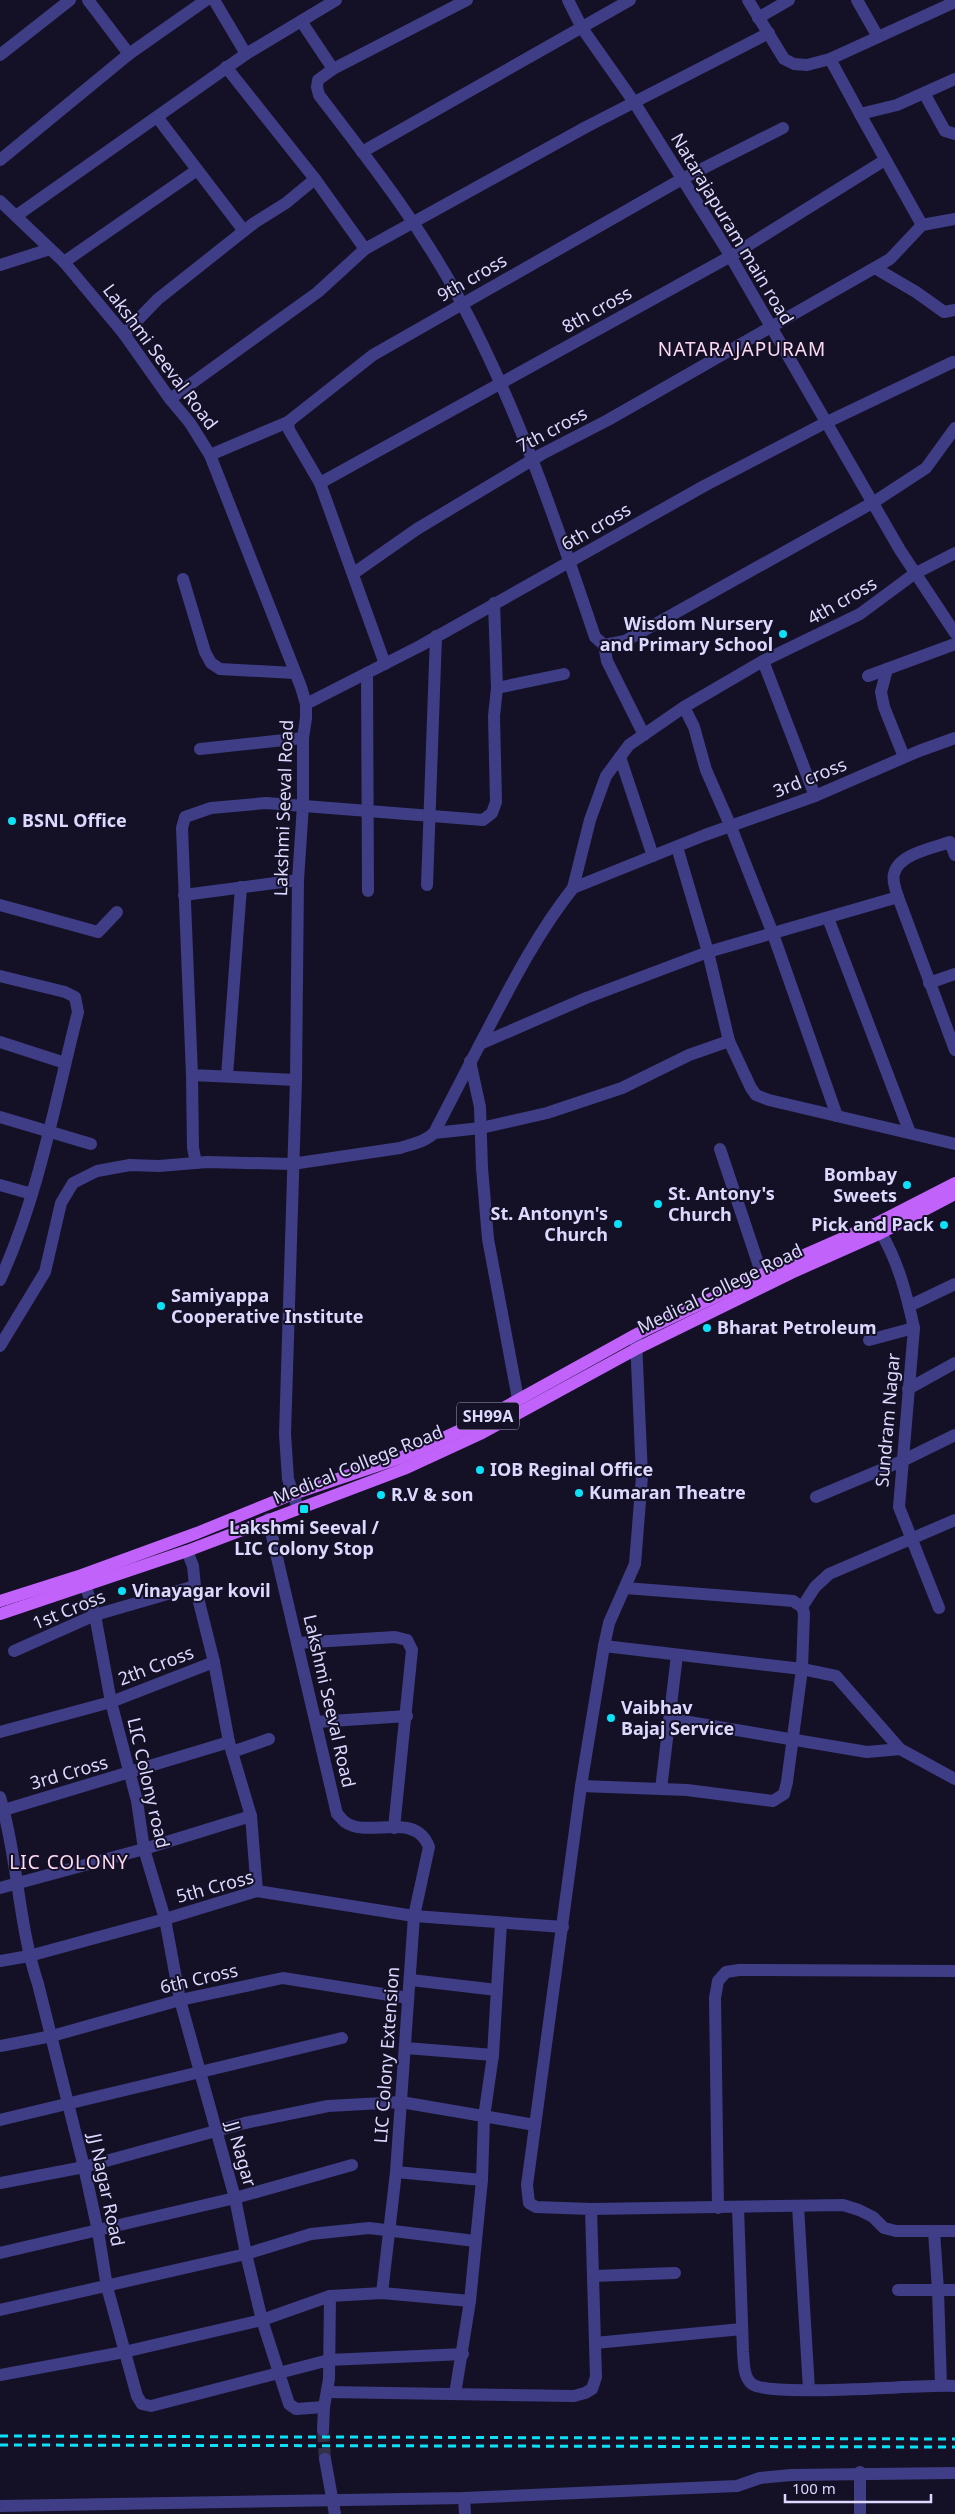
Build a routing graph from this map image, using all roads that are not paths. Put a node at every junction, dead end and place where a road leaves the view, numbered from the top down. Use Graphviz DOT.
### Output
graph roads {
  1 [pos="70,0"];
  2 [pos="88,0"];
  3 [pos="206,0"];
  4 [pos="214,0"];
  5 [pos="336,0"];
  6 [pos="467,0"];
  7 [pos="568,0"];
  8 [pos="630,0"];
  9 [pos="748,0"];
  10 [pos="789,0"];
  11 [pos="857,0"];
  12 [pos="955,2"];
  13 [pos="758,18"];
  14 [pos="301,21"];
  15 [pos="582,28"];
  16 [pos="768,34"];
  17 [pos="878,37"];
  18 [pos="129,54"];
  19 [pos="246,54"];
  20 [pos="0,55"];
  21 [pos="830,59"];
  22 [pos="226,68"];
  23 [pos="333,69"];
  24 [pos="955,80"];
  25 [pos="924,93"];
  26 [pos="634,102"];
  27 [pos="860,114"];
  28 [pos="157,117"];
  29 [pos="783,128"];
  30 [pos="955,134"];
  31 [pos="362,152"];
  32 [pos="0,160"];
  33 [pos="885,160"];
  34 [pos="197,170"];
  35 [pos="682,178"];
  36 [pos="315,179"];
  37 [pos="0,201"];
  38 [pos="16,216"];
  39 [pos="955,219"];
  40 [pos="414,223"];
  41 [pos="922,225"];
  42 [pos="244,231"];
  43 [pos="50,249"];
  44 [pos="365,249"];
  45 [pos="731,256"];
  46 [pos="64,262"];
  47 [pos="0,265"];
  48 [pos="875,268"];
  49 [pos="462,304"];
  50 [pos="955,310"];
  51 [pos="771,327"];
  52 [pos="124,334"];
  53 [pos="953,362"];
  54 [pos="500,384"];
  55 [pos="170,398"];
  56 [pos="288,422"];
  57 [pos="826,423"];
  58 [pos="955,428"];
  59 [pos="210,455"];
  60 [pos="532,460"];
  61 [pos="320,483"];
  62 [pos="874,502"];
  63 [pos="955,553"];
  64 [pos="570,562"];
  65 [pos="354,573"];
  66 [pos="914,574"];
  67 [pos="183,580"];
  68 [pos="494,603"];
  69 [pos="955,633"];
  70 [pos="436,636"];
  71 [pos="955,644"];
  72 [pos="604,645"];
  73 [pos="763,661"];
  74 [pos="385,664"];
  75 [pos="886,669"];
  76 [pos="294,673"];
  77 [pos="367,673"];
  78 [pos="564,674"];
  79 [pos="868,676"];
  80 [pos="497,688"];
  81 [pos="306,704"];
  82 [pos="684,706"];
  83 [pos="644,735"];
  84 [pos="302,738"];
  85 [pos="955,738"];
  86 [pos="200,749"];
  87 [pos="620,757"];
  88 [pos="904,758"];
  89 [pos="815,796"];
  90 [pos="303,805"];
  91 [pos="368,812"];
  92 [pos="431,816"];
  93 [pos="731,827"];
  94 [pos="952,841"];
  95 [pos="678,847"];
  96 [pos="955,855"];
  97 [pos="653,856"];
  98 [pos="298,880"];
  99 [pos="427,885"];
  100 [pos="241,887"];
  101 [pos="573,888"];
  102 [pos="368,890"];
  103 [pos="184,895"];
  104 [pos="898,897"];
  105 [pos="0,905"];
  106 [pos="117,912"];
  107 [pos="828,918"];
  108 [pos="773,934"];
  109 [pos="708,952"];
  110 [pos="955,974"];
  111 [pos="0,976"];
  112 [pos="929,983"];
  113 [pos="729,1040"];
  114 [pos="0,1042"];
  115 [pos="480,1044"];
  116 [pos="955,1050"];
  117 [pos="470,1061"];
  118 [pos="65,1063"];
  119 [pos="192,1075"];
  120 [pos="227,1076"];
  121 [pos="296,1080"];
  122 [pos="837,1116"];
  123 [pos="0,1117"];
  124 [pos="481,1128"];
  125 [pos="51,1131"];
  126 [pos="434,1133"];
  127 [pos="910,1133"];
  128 [pos="92,1144"];
  129 [pos="955,1144"];
  130 [pos="720,1149"];
  131 [pos="196,1163"];
  132 [pos="292,1164"];
  133 [pos="955,1183"];
  134 [pos="0,1185"];
  135 [pos="32,1194"];
  136 [pos="955,1194"];
  137 [pos="881,1233"];
  138 [pos="5,1257"];
  139 [pos="762,1275"];
  140 [pos="0,1280"];
  141 [pos="955,1284"];
  142 [pos="909,1306"];
  143 [pos="914,1328"];
  144 [pos="869,1340"];
  145 [pos="636,1342"];
  146 [pos="0,1346"];
  147 [pos="955,1363"];
  148 [pos="908,1389"];
  149 [pos="518,1398"];
  150 [pos="955,1435"];
  151 [pos="902,1461"];
  152 [pos="402,1463"];
  153 [pos="293,1494"];
  154 [pos="816,1497"];
  155 [pos="298,1508"];
  156 [pos="268,1519"];
  157 [pos="955,1520"];
  158 [pos="911,1538"];
  159 [pos="187,1551"];
  160 [pos="84,1581"];
  161 [pos="196,1586"];
  162 [pos="625,1588"];
  163 [pos="0,1601"];
  164 [pos="802,1607"];
  165 [pos="939,1608"];
  166 [pos="0,1614"];
  167 [pos="95,1615"];
  168 [pos="297,1643"];
  169 [pos="604,1646"];
  170 [pos="14,1651"];
  171 [pos="677,1654"];
  172 [pos="214,1662"];
  173 [pos="802,1669"];
  174 [pos="111,1702"];
  175 [pos="407,1716"];
  176 [pos="671,1719"];
  177 [pos="316,1722"];
  178 [pos="0,1732"];
  179 [pos="269,1740"];
  180 [pos="794,1741"];
  181 [pos="230,1747"];
  182 [pos="900,1749"];
  183 [pos="129,1774"];
  184 [pos="955,1779"];
  185 [pos="581,1786"];
  186 [pos="661,1789"];
  187 [pos="2,1803"];
  188 [pos="251,1816"];
  189 [pos="394,1828"];
  190 [pos="412,1828"];
  191 [pos="144,1849"];
  192 [pos="18,1883"];
  193 [pos="0,1888"];
  194 [pos="257,1890"];
  195 [pos="414,1916"];
  196 [pos="165,1919"];
  197 [pos="500,1922"];
  198 [pos="563,1927"];
  199 [pos="29,1956"];
  200 [pos="0,1961"];
  201 [pos="955,1971"];
  202 [pos="411,1980"];
  203 [pos="497,1990"];
  204 [pos="408,1998"];
  205 [pos="180,2000"];
  206 [pos="52,2036"];
  207 [pos="342,2038"];
  208 [pos="0,2046"];
  209 [pos="406,2048"];
  210 [pos="492,2055"];
  211 [pos="201,2071"];
  212 [pos="401,2102"];
  213 [pos="69,2104"];
  214 [pos="484,2117"];
  215 [pos="0,2120"];
  216 [pos="535,2125"];
  217 [pos="216,2132"];
  218 [pos="352,2166"];
  219 [pos="84,2167"];
  220 [pos="396,2172"];
  221 [pos="482,2180"];
  222 [pos="0,2184"];
  223 [pos="235,2198"];
  224 [pos="798,2206"];
  225 [pos="718,2208"];
  226 [pos="738,2208"];
  227 [pos="591,2209"];
  228 [pos="388,2230"];
  229 [pos="98,2231"];
  230 [pos="934,2231"];
  231 [pos="955,2231"];
  232 [pos="475,2241"];
  233 [pos="0,2253"];
  234 [pos="246,2254"];
  235 [pos="675,2272"];
  236 [pos="593,2276"];
  237 [pos="106,2287"];
  238 [pos="898,2290"];
  239 [pos="938,2290"];
  240 [pos="955,2290"];
  241 [pos="382,2292"];
  242 [pos="330,2296"];
  243 [pos="470,2301"];
  244 [pos="0,2310"];
  245 [pos="262,2320"];
  246 [pos="742,2329"];
  247 [pos="595,2343"];
  248 [pos="124,2352"];
  249 [pos="463,2354"];
  250 [pos="329,2360"];
  251 [pos="279,2373"];
  252 [pos="0,2375"];
  253 [pos="941,2385"];
  254 [pos="955,2386"];
  255 [pos="809,2390"];
  256 [pos="327,2392"];
  257 [pos="456,2394"];
  258 [pos="324,2407"];
  259 [pos="323,2430"];
  260 [pos="325,2459"];
  261 [pos="860,2472"];
  262 [pos="955,2473"];
  263 [pos="464,2498"];
  264 [pos="332,2500"];
  265 [pos="0,2506"];
  266 [pos="92,2510"];
  267 [pos="335,2514"];
  268 [pos="465,2514"];
  269 [pos="860,2514"];
  1 -- 20 [label="street"];
  2 -- 18 [label="street"];
  3 -- 18 [label="street"];
  4 -- 19 [label="street"];
  5 -- 14 [label="street"];
  6 -- 23 [label="street"];
  7 -- 15 [label="street, Natarajapuram main road"];
  8 -- 15 [label="street"];
  9 -- 13 [label="street"];
  10 -- 13 [label="street"];
  11 -- 17 [label="street"];
  12 -- 17 [label="street"];
  13 -- 16 [label="street"];
  14 -- 19 [label="street"];
  14 -- 23 [label="street"];
  15 -- 26 [label="street, Natarajapuram main road"];
  15 -- 31 [label="street"];
  16 -- 21 [label="street"];
  16 -- 26 [label="street"];
  17 -- 21 [label="street"];
  18 -- 32 [label="street"];
  19 -- 22 [label="street"];
  21 -- 27 [label="street"];
  22 -- 28 [label="street"];
  22 -- 36 [label="street"];
  23 -- 31 [label="street"];
  24 -- 25 [label="street"];
  25 -- 27 [label="street"];
  25 -- 30 [label="street"];
  26 -- 35 [label="street, Natarajapuram main road"];
  26 -- 40 [label="street"];
  27 -- 33 [label="street"];
  28 -- 34 [label="street"];
  28 -- 38 [label="street"];
  29 -- 35 [label="street, 9th cross"];
  31 -- 40 [label="street"];
  33 -- 41 [label="street"];
  33 -- 45 [label="street, 8th cross"];
  34 -- 42 [label="street"];
  34 -- 46 [label="street"];
  35 -- 45 [label="street, Natarajapuram main road"];
  35 -- 49 [label="street, 9th cross"];
  36 -- 42 [label="street"];
  36 -- 44 [label="street"];
  37 -- 38 [label="street, Lakshmi Seeval Road"];
  38 -- 43 [label="street, Lakshmi Seeval Road"];
  39 -- 41 [label="street"];
  40 -- 44 [label="street"];
  40 -- 49 [label="street"];
  41 -- 48 [label="street, 7th cross"];
  42 -- 52 [label="street"];
  43 -- 46 [label="street, Lakshmi Seeval Road"];
  43 -- 47 [label="street"];
  44 -- 55 [label="street"];
  45 -- 51 [label="street, Natarajapuram main road"];
  45 -- 54 [label="street, 8th cross"];
  46 -- 52 [label="street, Lakshmi Seeval Road"];
  48 -- 50 [label="street"];
  48 -- 51 [label="street, 7th cross"];
  49 -- 54 [label="street"];
  49 -- 56 [label="street, 9th cross"];
  51 -- 57 [label="street, Natarajapuram main road"];
  51 -- 60 [label="street, 7th cross"];
  52 -- 55 [label="street, Lakshmi Seeval Road"];
  53 -- 57 [label="street, 6th cross"];
  54 -- 60 [label="street"];
  54 -- 61 [label="street, 8th cross"];
  55 -- 59 [label="street, Lakshmi Seeval Road"];
  56 -- 59 [label="street, 9th cross"];
  56 -- 61 [label="street"];
  57 -- 62 [label="street, Natarajapuram main road"];
  57 -- 64 [label="street, 6th cross"];
  58 -- 62 [label="street"];
  59 -- 76 [label="street, Lakshmi Seeval Road"];
  60 -- 64 [label="street"];
  60 -- 65 [label="street, 7th cross"];
  61 -- 65 [label="street"];
  62 -- 66 [label="street, Natarajapuram main road"];
  62 -- 72 [label="street"];
  63 -- 66 [label="street, 4th cross"];
  64 -- 68 [label="street, 6th cross"];
  64 -- 72 [label="street"];
  65 -- 74 [label="street"];
  66 -- 69 [label="street, Natarajapuram main road"];
  66 -- 73 [label="street, 4th cross"];
  67 -- 76 [label="street"];
  68 -- 70 [label="street, 6th cross"];
  68 -- 80 [label="street"];
  70 -- 74 [label="street, 6th cross"];
  70 -- 92 [label="street"];
  71 -- 75 [label="street"];
  72 -- 83 [label="street"];
  73 -- 82 [label="street, 4th cross"];
  73 -- 89 [label="street"];
  74 -- 77 [label="street, 6th cross"];
  75 -- 79 [label="street"];
  75 -- 88 [label="street"];
  76 -- 81 [label="street, Lakshmi Seeval Road"];
  77 -- 81 [label="street, 6th cross"];
  77 -- 91 [label="street"];
  78 -- 80 [label="street"];
  80 -- 92 [label="street"];
  81 -- 84 [label="street, Lakshmi Seeval Road"];
  82 -- 83 [label="street, 4th cross"];
  82 -- 93 [label="street"];
  83 -- 87 [label="street, 4th cross"];
  84 -- 86 [label="street"];
  84 -- 90 [label="street, Lakshmi Seeval Road"];
  85 -- 88 [label="street, 3rd cross"];
  87 -- 97 [label="street"];
  87 -- 101 [label="street, 4th cross"];
  88 -- 89 [label="street, 3rd cross"];
  89 -- 93 [label="street, 3rd cross"];
  90 -- 91 [label="street"];
  90 -- 98 [label="street, Lakshmi Seeval Road"];
  90 -- 103 [label="street"];
  91 -- 92 [label="street"];
  91 -- 102 [label="street"];
  92 -- 99 [label="street"];
  93 -- 95 [label="street, 3rd cross"];
  93 -- 108 [label="street"];
  94 -- 96 [label="street"];
  94 -- 104 [label="street"];
  95 -- 97 [label="street, 3rd cross"];
  95 -- 109 [label="street"];
  97 -- 101 [label="street, 3rd cross"];
  98 -- 100 [label="street"];
  98 -- 121 [label="street, Lakshmi Seeval Road"];
  100 -- 103 [label="street"];
  100 -- 120 [label="street"];
  101 -- 115 [label="street"];
  103 -- 119 [label="street"];
  104 -- 107 [label="street"];
  104 -- 112 [label="street"];
  105 -- 106 [label="street"];
  107 -- 108 [label="street"];
  107 -- 127 [label="street"];
  108 -- 109 [label="street"];
  108 -- 122 [label="street"];
  109 -- 113 [label="street"];
  109 -- 115 [label="street"];
  110 -- 112 [label="street"];
  111 -- 118 [label="street"];
  112 -- 116 [label="street"];
  113 -- 122 [label="street"];
  113 -- 124 [label="street"];
  114 -- 118 [label="street"];
  115 -- 117 [label="street"];
  117 -- 124 [label="street"];
  117 -- 126 [label="street"];
  118 -- 125 [label="street"];
  119 -- 120 [label="street"];
  119 -- 131 [label="street"];
  120 -- 121 [label="street"];
  121 -- 132 [label="street, Lakshmi Seeval Road"];
  122 -- 127 [label="street"];
  123 -- 125 [label="street"];
  124 -- 126 [label="street"];
  124 -- 149 [label="street"];
  125 -- 128 [label="street"];
  125 -- 135 [label="street"];
  126 -- 132 [label="street"];
  127 -- 129 [label="street"];
  130 -- 139 [label="street"];
  131 -- 132 [label="street"];
  131 -- 146 [label="street"];
  132 -- 153 [label="street, Lakshmi Seeval Road"];
  133 -- 139 [label="main road, Medical College Road / SH99A"];
  134 -- 135 [label="street"];
  135 -- 138 [label="street"];
  136 -- 137 [label="main road, Medical College Road / SH99A"];
  137 -- 142 [label="street, Sundram Nagar"];
  137 -- 145 [label="main road, Medical College Road / SH99A"];
  138 -- 140 [label="street"];
  139 -- 145 [label="main road, Medical College Road / SH99A"];
  141 -- 142 [label="street"];
  142 -- 143 [label="street, Sundram Nagar"];
  143 -- 144 [label="street"];
  143 -- 148 [label="street, Sundram Nagar"];
  145 -- 149 [label="main road, Medical College Road / SH99A"];
  145 -- 152 [label="main road, Medical College Road / SH99A"];
  145 -- 162 [label="street"];
  147 -- 148 [label="street"];
  148 -- 151 [label="street, Sundram Nagar"];
  149 -- 152 [label="main road, Medical College Road / SH99A"];
  150 -- 151 [label="street"];
  151 -- 154 [label="street"];
  151 -- 158 [label="street, Sundram Nagar"];
  152 -- 153 [label="main road, Medical College Road / SH99A"];
  152 -- 155 [label="main road, Medical College Road / SH99A"];
  153 -- 155 [label="street, Lakshmi Seeval Road"];
  153 -- 160 [label="main road, Medical College Road / SH99A"];
  155 -- 156 [label="main road, Medical College Road / SH99A"];
  156 -- 159 [label="main road, Medical College Road / SH99A"];
  156 -- 168 [label="street, Lakshmi Seeval Road"];
  157 -- 158 [label="street"];
  158 -- 164 [label="street"];
  158 -- 165 [label="street, Sundram Nagar"];
  159 -- 160 [label="main road, Medical College Road / SH99A"];
  159 -- 161 [label="street"];
  160 -- 163 [label="main road, Medical College Road / SH99A"];
  160 -- 166 [label="main road, Medical College Road / SH99A"];
  160 -- 167 [label="street, LIC Colony road"];
  161 -- 167 [label="street, 1st Cross"];
  161 -- 172 [label="street"];
  162 -- 164 [label="street"];
  162 -- 169 [label="street"];
  164 -- 173 [label="street"];
  167 -- 170 [label="street, 1st Cross"];
  167 -- 174 [label="street, LIC Colony road"];
  168 -- 175 [label="street"];
  168 -- 177 [label="street, Lakshmi Seeval Road"];
  169 -- 171 [label="street"];
  169 -- 185 [label="street"];
  171 -- 173 [label="street"];
  171 -- 176 [label="street"];
  172 -- 174 [label="street, 2th Cross"];
  172 -- 181 [label="street"];
  173 -- 180 [label="street"];
  173 -- 182 [label="street"];
  174 -- 178 [label="street, 2th Cross"];
  174 -- 183 [label="street, LIC Colony road"];
  175 -- 177 [label="street"];
  175 -- 189 [label="street"];
  176 -- 180 [label="street"];
  176 -- 186 [label="street"];
  177 -- 189 [label="street, Lakshmi Seeval Road"];
  179 -- 181 [label="street, 3rd Cross"];
  180 -- 182 [label="street"];
  180 -- 186 [label="street"];
  181 -- 183 [label="street, 3rd Cross"];
  181 -- 188 [label="street"];
  182 -- 184 [label="street"];
  183 -- 187 [label="street, 3rd Cross"];
  183 -- 191 [label="street, LIC Colony road"];
  185 -- 186 [label="street"];
  185 -- 198 [label="street"];
  187 -- 192 [label="street, JJ Nagar Road"];
  188 -- 191 [label="street"];
  188 -- 194 [label="street"];
  189 -- 190 [label="street, Lakshmi Seeval Road"];
  190 -- 195 [label="street, LIC Colony Extension"];
  191 -- 192 [label="street"];
  191 -- 196 [label="street, LIC Colony road"];
  192 -- 193 [label="street"];
  192 -- 199 [label="street, JJ Nagar Road"];
  194 -- 195 [label="street, 5th Cross"];
  194 -- 196 [label="street, 5th Cross"];
  195 -- 197 [label="street, 5th Cross"];
  195 -- 202 [label="street, LIC Colony Extension"];
  196 -- 199 [label="street, 5th Cross"];
  196 -- 205 [label="street, LIC Colony road"];
  197 -- 198 [label="street, 5th Cross"];
  197 -- 203 [label="street"];
  198 -- 216 [label="street"];
  199 -- 200 [label="street, 5th Cross"];
  199 -- 206 [label="street, JJ Nagar Road"];
  201 -- 225 [label="street"];
  202 -- 203 [label="street"];
  202 -- 204 [label="street, LIC Colony Extension"];
  203 -- 210 [label="street"];
  204 -- 205 [label="street, 6th Cross"];
  204 -- 209 [label="street, LIC Colony Extension"];
  205 -- 206 [label="street, 6th Cross"];
  205 -- 211 [label="street, JJ Nagar"];
  206 -- 208 [label="street, 6th Cross"];
  206 -- 213 [label="street, JJ Nagar Road"];
  207 -- 211 [label="street"];
  209 -- 210 [label="street"];
  209 -- 212 [label="street, LIC Colony Extension"];
  210 -- 214 [label="street"];
  211 -- 213 [label="street"];
  211 -- 217 [label="street, JJ Nagar"];
  212 -- 214 [label="street"];
  212 -- 217 [label="street"];
  212 -- 220 [label="street, LIC Colony Extension"];
  213 -- 215 [label="street"];
  213 -- 219 [label="street, JJ Nagar Road"];
  214 -- 216 [label="street"];
  214 -- 221 [label="street"];
  216 -- 227 [label="street"];
  217 -- 219 [label="street"];
  217 -- 223 [label="street, JJ Nagar"];
  218 -- 223 [label="street"];
  219 -- 222 [label="street"];
  219 -- 229 [label="street, JJ Nagar Road"];
  220 -- 221 [label="street"];
  220 -- 228 [label="street, LIC Colony Extension"];
  221 -- 232 [label="street"];
  223 -- 229 [label="street"];
  223 -- 234 [label="street, JJ Nagar"];
  224 -- 226 [label="street"];
  224 -- 230 [label="street"];
  224 -- 255 [label="street"];
  225 -- 226 [label="street"];
  225 -- 227 [label="street"];
  226 -- 246 [label="street"];
  227 -- 236 [label="street"];
  228 -- 232 [label="street"];
  228 -- 234 [label="street"];
  228 -- 241 [label="street, LIC Colony Extension"];
  229 -- 233 [label="street"];
  229 -- 237 [label="street, JJ Nagar Road"];
  230 -- 231 [label="street"];
  230 -- 239 [label="street"];
  232 -- 243 [label="street"];
  234 -- 237 [label="street"];
  234 -- 245 [label="street, JJ Nagar"];
  235 -- 236 [label="street"];
  236 -- 247 [label="street"];
  237 -- 244 [label="street"];
  237 -- 248 [label="street, JJ Nagar Road"];
  238 -- 239 [label="street"];
  239 -- 240 [label="street"];
  239 -- 253 [label="street"];
  241 -- 242 [label="street"];
  241 -- 243 [label="street"];
  242 -- 245 [label="street"];
  242 -- 250 [label="street"];
  243 -- 249 [label="street"];
  245 -- 248 [label="street"];
  245 -- 251 [label="street, JJ Nagar"];
  246 -- 247 [label="street"];
  246 -- 255 [label="street"];
  247 -- 257 [label="street"];
  248 -- 251 [label="street, JJ Nagar Road"];
  248 -- 252 [label="street"];
  249 -- 250 [label="street, JJ Nagar Road"];
  249 -- 257 [label="street"];
  250 -- 251 [label="street, JJ Nagar Road"];
  250 -- 256 [label="street"];
  251 -- 258 [label="street, JJ Nagar"];
  253 -- 254 [label="street"];
  253 -- 255 [label="street"];
  256 -- 257 [label="street"];
  256 -- 258 [label="street"];
  258 -- 259 [label="street"];
  260 -- 264 [label="street"];
  261 -- 262 [label="street"];
  261 -- 263 [label="street"];
  261 -- 269 [label="street"];
  263 -- 264 [label="street"];
  263 -- 268 [label="street"];
  264 -- 266 [label="street"];
  264 -- 267 [label="street"];
  265 -- 266 [label="street"];
}
